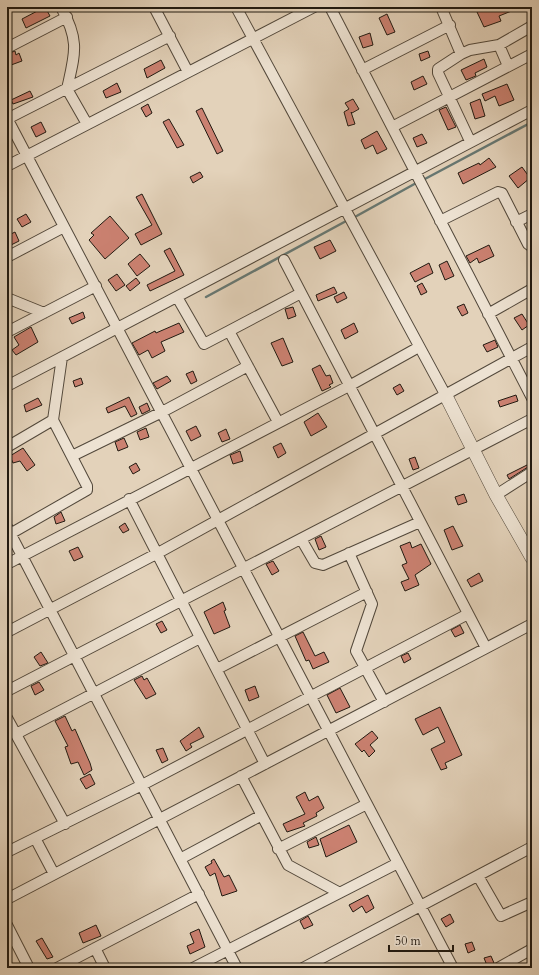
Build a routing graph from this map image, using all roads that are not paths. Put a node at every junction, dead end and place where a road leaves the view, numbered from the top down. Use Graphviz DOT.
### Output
graph roads {
  1 [pos="62,7"];
  2 [pos="154,7"];
  3 [pos="236,7"];
  4 [pos="314,7"];
  5 [pos="330,7"];
  6 [pos="441,7"];
  7 [pos="67,17"];
  8 [pos="450,25"];
  9 [pos="532,26"];
  10 [pos="170,36"];
  11 [pos="254,39"];
  12 [pos="499,45"];
  13 [pos="7,48"];
  14 [pos="462,54"];
  15 [pos="532,54"];
  16 [pos="508,66"];
  17 [pos="362,70"];
  18 [pos="188,72"];
  19 [pos="67,89"];
  20 [pos="449,99"];
  21 [pos="532,110"];
  22 [pos="7,119"];
  23 [pos="87,124"];
  24 [pos="392,127"];
  25 [pos="470,141"];
  26 [pos="27,156"];
  27 [pos="7,166"];
  28 [pos="414,171"];
  29 [pos="345,209"];
  30 [pos="532,214"];
  31 [pos="440,222"];
  32 [pos="516,222"];
  33 [pos="64,227"];
  34 [pos="532,247"];
  35 [pos="7,257"];
  36 [pos="284,260"];
  37 [pos="96,286"];
  38 [pos="532,289"];
  39 [pos="301,294"];
  40 [pos="178,297"];
  41 [pos="7,298"];
  42 [pos="44,313"];
  43 [pos="488,314"];
  44 [pos="118,328"];
  45 [pos="229,331"];
  46 [pos="7,332"];
  47 [pos="419,347"];
  48 [pos="532,347"];
  49 [pos="62,357"];
  50 [pos="511,358"];
  51 [pos="248,366"];
  52 [pos="7,386"];
  53 [pos="349,386"];
  54 [pos="445,394"];
  55 [pos="532,398"];
  56 [pos="162,412"];
  57 [pos="532,419"];
  58 [pos="53,420"];
  59 [pos="278,422"];
  60 [pos="374,433"];
  61 [pos="7,447"];
  62 [pos="474,449"];
  63 [pos="72,456"];
  64 [pos="190,467"];
  65 [pos="532,472"];
  66 [pos="402,486"];
  67 [pos="496,495"];
  68 [pos="129,499"];
  69 [pos="217,519"];
  70 [pos="420,522"];
  71 [pos="9,530"];
  72 [pos="301,540"];
  73 [pos="158,553"];
  74 [pos="349,553"];
  75 [pos="22,556"];
  76 [pos="532,558"];
  77 [pos="7,564"];
  78 [pos="243,569"];
  79 [pos="367,592"];
  80 [pos="182,602"];
  81 [pos="50,609"];
  82 [pos="468,614"];
  83 [pos="532,624"];
  84 [pos="7,632"];
  85 [pos="200,638"];
  86 [pos="278,638"];
  87 [pos="486,648"];
  88 [pos="74,656"];
  89 [pos="365,668"];
  90 [pos="217,669"];
  91 [pos="7,691"];
  92 [pos="94,692"];
  93 [pos="310,697"];
  94 [pos="384,702"];
  95 [pos="7,718"];
  96 [pos="247,730"];
  97 [pos="328,731"];
  98 [pos="16,734"];
  99 [pos="265,764"];
  100 [pos="241,776"];
  101 [pos="142,785"];
  102 [pos="367,804"];
  103 [pos="260,816"];
  104 [pos="160,819"];
  105 [pos="65,824"];
  106 [pos="35,838"];
  107 [pos="532,847"];
  108 [pos="278,849"];
  109 [pos="7,852"];
  110 [pos="180,859"];
  111 [pos="398,863"];
  112 [pos="54,874"];
  113 [pos="478,876"];
  114 [pos="338,892"];
  115 [pos="199,894"];
  116 [pos="7,898"];
  117 [pos="532,902"];
  118 [pos="420,906"];
  119 [pos="7,925"];
  120 [pos="95,948"];
  121 [pos="532,949"];
  122 [pos="228,950"];
  123 [pos="30,968"];
  124 [pos="57,968"];
  125 [pos="105,968"];
  126 [pos="193,968"];
  127 [pos="237,968"];
  128 [pos="303,968"];
  129 [pos="453,968"];
  130 [pos="498,968"];
  1 -- 7 [label="street"];
  2 -- 10 [label="street"];
  3 -- 11 [label="street"];
  4 -- 11 [label="street"];
  5 -- 17 [label="street"];
  6 -- 8 [label="street"];
  7 -- 13 [label="street"];
  7 -- 19 [label="street"];
  8 -- 14 [label="street"];
  8 -- 17 [label="street"];
  9 -- 12 [label="street"];
  10 -- 18 [label="street"];
  10 -- 19 [label="street"];
  11 -- 18 [label="street"];
  11 -- 29 [label="street"];
  12 -- 14 [label="street"];
  12 -- 16 [label="street"];
  14 -- 20 [label="street"];
  15 -- 16 [label="street"];
  16 -- 20 [label="street"];
  17 -- 24 [label="street"];
  18 -- 23 [label="street"];
  19 -- 22 [label="street"];
  19 -- 23 [label="street"];
  20 -- 24 [label="street"];
  20 -- 25 [label="street"];
  21 -- 25 [label="street"];
  22 -- 26 [label="street"];
  23 -- 26 [label="street"];
  24 -- 28 [label="street"];
  25 -- 28 [label="street"];
  26 -- 27 [label="street"];
  26 -- 33 [label="street"];
  28 -- 29 [label="street"];
  28 -- 31 [label="street"];
  29 -- 40 [label="street"];
  29 -- 47 [label="street"];
  30 -- 32 [label="street"];
  31 -- 32 [label="street"];
  31 -- 43 [label="street"];
  32 -- 34 [label="street"];
  33 -- 35 [label="street"];
  33 -- 37 [label="street"];
  36 -- 39 [label="street"];
  37 -- 42 [label="street"];
  37 -- 44 [label="street"];
  38 -- 43 [label="street"];
  39 -- 45 [label="street"];
  39 -- 53 [label="street"];
  40 -- 44 [label="street"];
  40 -- 45 [label="street"];
  41 -- 42 [label="street"];
  42 -- 46 [label="street"];
  43 -- 50 [label="street"];
  44 -- 49 [label="street"];
  44 -- 56 [label="street"];
  45 -- 51 [label="street"];
  47 -- 53 [label="street"];
  47 -- 54 [label="street"];
  48 -- 50 [label="street"];
  49 -- 52 [label="street"];
  49 -- 58 [label="street"];
  50 -- 54 [label="street"];
  50 -- 55 [label="street"];
  51 -- 56 [label="street"];
  51 -- 59 [label="street"];
  53 -- 59 [label="street"];
  53 -- 60 [label="street"];
  54 -- 60 [label="street"];
  54 -- 62 [label="street"];
  56 -- 63 [label="street"];
  56 -- 64 [label="street"];
  57 -- 62 [label="street"];
  58 -- 61 [label="street"];
  58 -- 63 [label="street"];
  59 -- 64 [label="street"];
  60 -- 66 [label="street"];
  60 -- 69 [label="street"];
  62 -- 66 [label="street"];
  62 -- 67 [label="street"];
  63 -- 71 [label="street"];
  64 -- 68 [label="street"];
  64 -- 69 [label="street"];
  65 -- 67 [label="street"];
  66 -- 70 [label="street"];
  66 -- 72 [label="street"];
  67 -- 76 [label="street"];
  68 -- 73 [label="street"];
  68 -- 75 [label="street"];
  69 -- 73 [label="street"];
  69 -- 78 [label="street"];
  70 -- 74 [label="street"];
  70 -- 82 [label="street"];
  71 -- 75 [label="street"];
  72 -- 74 [label="street"];
  72 -- 78 [label="street"];
  73 -- 80 [label="street"];
  73 -- 81 [label="street"];
  74 -- 79 [label="street"];
  75 -- 77 [label="street"];
  75 -- 81 [label="street"];
  78 -- 80 [label="street"];
  78 -- 86 [label="street"];
  79 -- 86 [label="street"];
  79 -- 89 [label="street"];
  80 -- 85 [label="street"];
  80 -- 88 [label="street"];
  81 -- 84 [label="street"];
  81 -- 88 [label="street"];
  82 -- 87 [label="street"];
  82 -- 89 [label="street"];
  83 -- 87 [label="street"];
  85 -- 90 [label="street"];
  85 -- 92 [label="street"];
  86 -- 90 [label="street"];
  86 -- 93 [label="street"];
  87 -- 94 [label="street"];
  88 -- 91 [label="street"];
  88 -- 92 [label="street"];
  89 -- 93 [label="street"];
  89 -- 94 [label="street"];
  90 -- 96 [label="street"];
  92 -- 98 [label="street"];
  92 -- 101 [label="street"];
  93 -- 96 [label="street"];
  93 -- 97 [label="street"];
  94 -- 97 [label="street"];
  95 -- 98 [label="street"];
  96 -- 99 [label="street"];
  96 -- 101 [label="street"];
  97 -- 99 [label="street"];
  97 -- 102 [label="street"];
  98 -- 105 [label="street"];
  99 -- 100 [label="street"];
  100 -- 103 [label="street"];
  100 -- 104 [label="street"];
  101 -- 104 [label="street"];
  101 -- 105 [label="street"];
  102 -- 108 [label="street"];
  102 -- 111 [label="street"];
  103 -- 108 [label="street"];
  103 -- 110 [label="street"];
  104 -- 110 [label="street"];
  104 -- 112 [label="street"];
  105 -- 106 [label="street"];
  106 -- 109 [label="street"];
  106 -- 112 [label="street"];
  107 -- 113 [label="street"];
  108 -- 114 [label="street"];
  110 -- 115 [label="street"];
  111 -- 114 [label="street"];
  111 -- 118 [label="street"];
  112 -- 116 [label="street"];
  113 -- 117 [label="street"];
  113 -- 118 [label="street"];
  114 -- 122 [label="street"];
  115 -- 120 [label="street"];
  115 -- 122 [label="street"];
  118 -- 128 [label="street"];
  118 -- 129 [label="street"];
  119 -- 123 [label="street"];
  120 -- 124 [label="street"];
  120 -- 125 [label="street"];
  121 -- 130 [label="street"];
  122 -- 126 [label="street"];
  122 -- 127 [label="street"];
}
